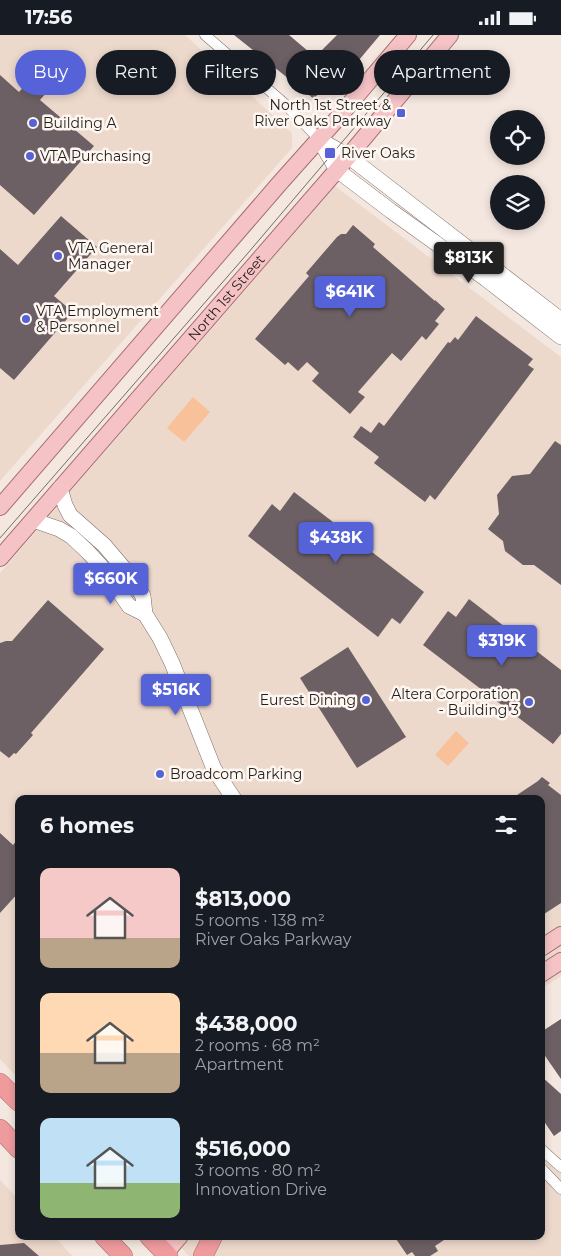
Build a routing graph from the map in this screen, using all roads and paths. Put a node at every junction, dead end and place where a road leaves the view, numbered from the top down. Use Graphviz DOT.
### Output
graph roads {
  1 [pos="205,35"];
  2 [pos="408,35"];
  3 [pos="450,35"];
  4 [pos="319,139"];
  5 [pos="348,156"];
  6 [pos="336,170"];
  7 [pos="561,320"];
  8 [pos="561,337"];
  9 [pos="60,489"];
  10 [pos="0,507"];
  11 [pos="33,520"];
  12 [pos="0,557"];
  13 [pos="145,614"];
  14 [pos="231,795"];
  15 [pos="561,935"];
  16 [pos="545,945"];
  17 [pos="561,961"];
  18 [pos="545,971"];
  19 [pos="0,1083"];
  20 [pos="15,1098"];
  21 [pos="0,1129"];
  22 [pos="15,1145"];
  23 [pos="545,1153"];
  24 [pos="561,1167"];
  25 [pos="545,1172"];
  26 [pos="561,1189"];
  27 [pos="152,1240"];
  28 [pos="177,1240"];
  29 [pos="208,1240"];
  30 [pos="210,1240"];
  31 [pos="109,1244"];
  32 [pos="165,1255"];
  33 [pos="123,1256"];
  34 [pos="194,1256"];
  35 [pos="203,1256"];
  1 -- 4 [label="street"];
  2 -- 4 [label="main road"];
  3 -- 5 [label="main road, North 1st Street"];
  4 -- 5 [label="street"];
  4 -- 6 [label="street"];
  4 -- 10 [label="main road"];
  5 -- 6 [label="main road, North 1st Street"];
  5 -- 7 [label="street"];
  6 -- 8 [label="street"];
  6 -- 9 [label="main road, North 1st Street"];
  9 -- 11 [label="main road, North 1st Street"];
  9 -- 13 [label="street"];
  11 -- 12 [label="main road, North 1st Street"];
  11 -- 13 [label="street"];
  13 -- 14 [label="street"];
  15 -- 16 [label="main road"];
  17 -- 18 [label="main road"];
  19 -- 20 [label="highway"];
  21 -- 22 [label="highway"];
  23 -- 24 [label="street"];
  25 -- 26 [label="street"];
  27 -- 32 [label="highway"];
  28 -- 32 [label="main road"];
  29 -- 34 [label="main road"];
  30 -- 35 [label="highway"];
  31 -- 33 [label="highway"];
}
